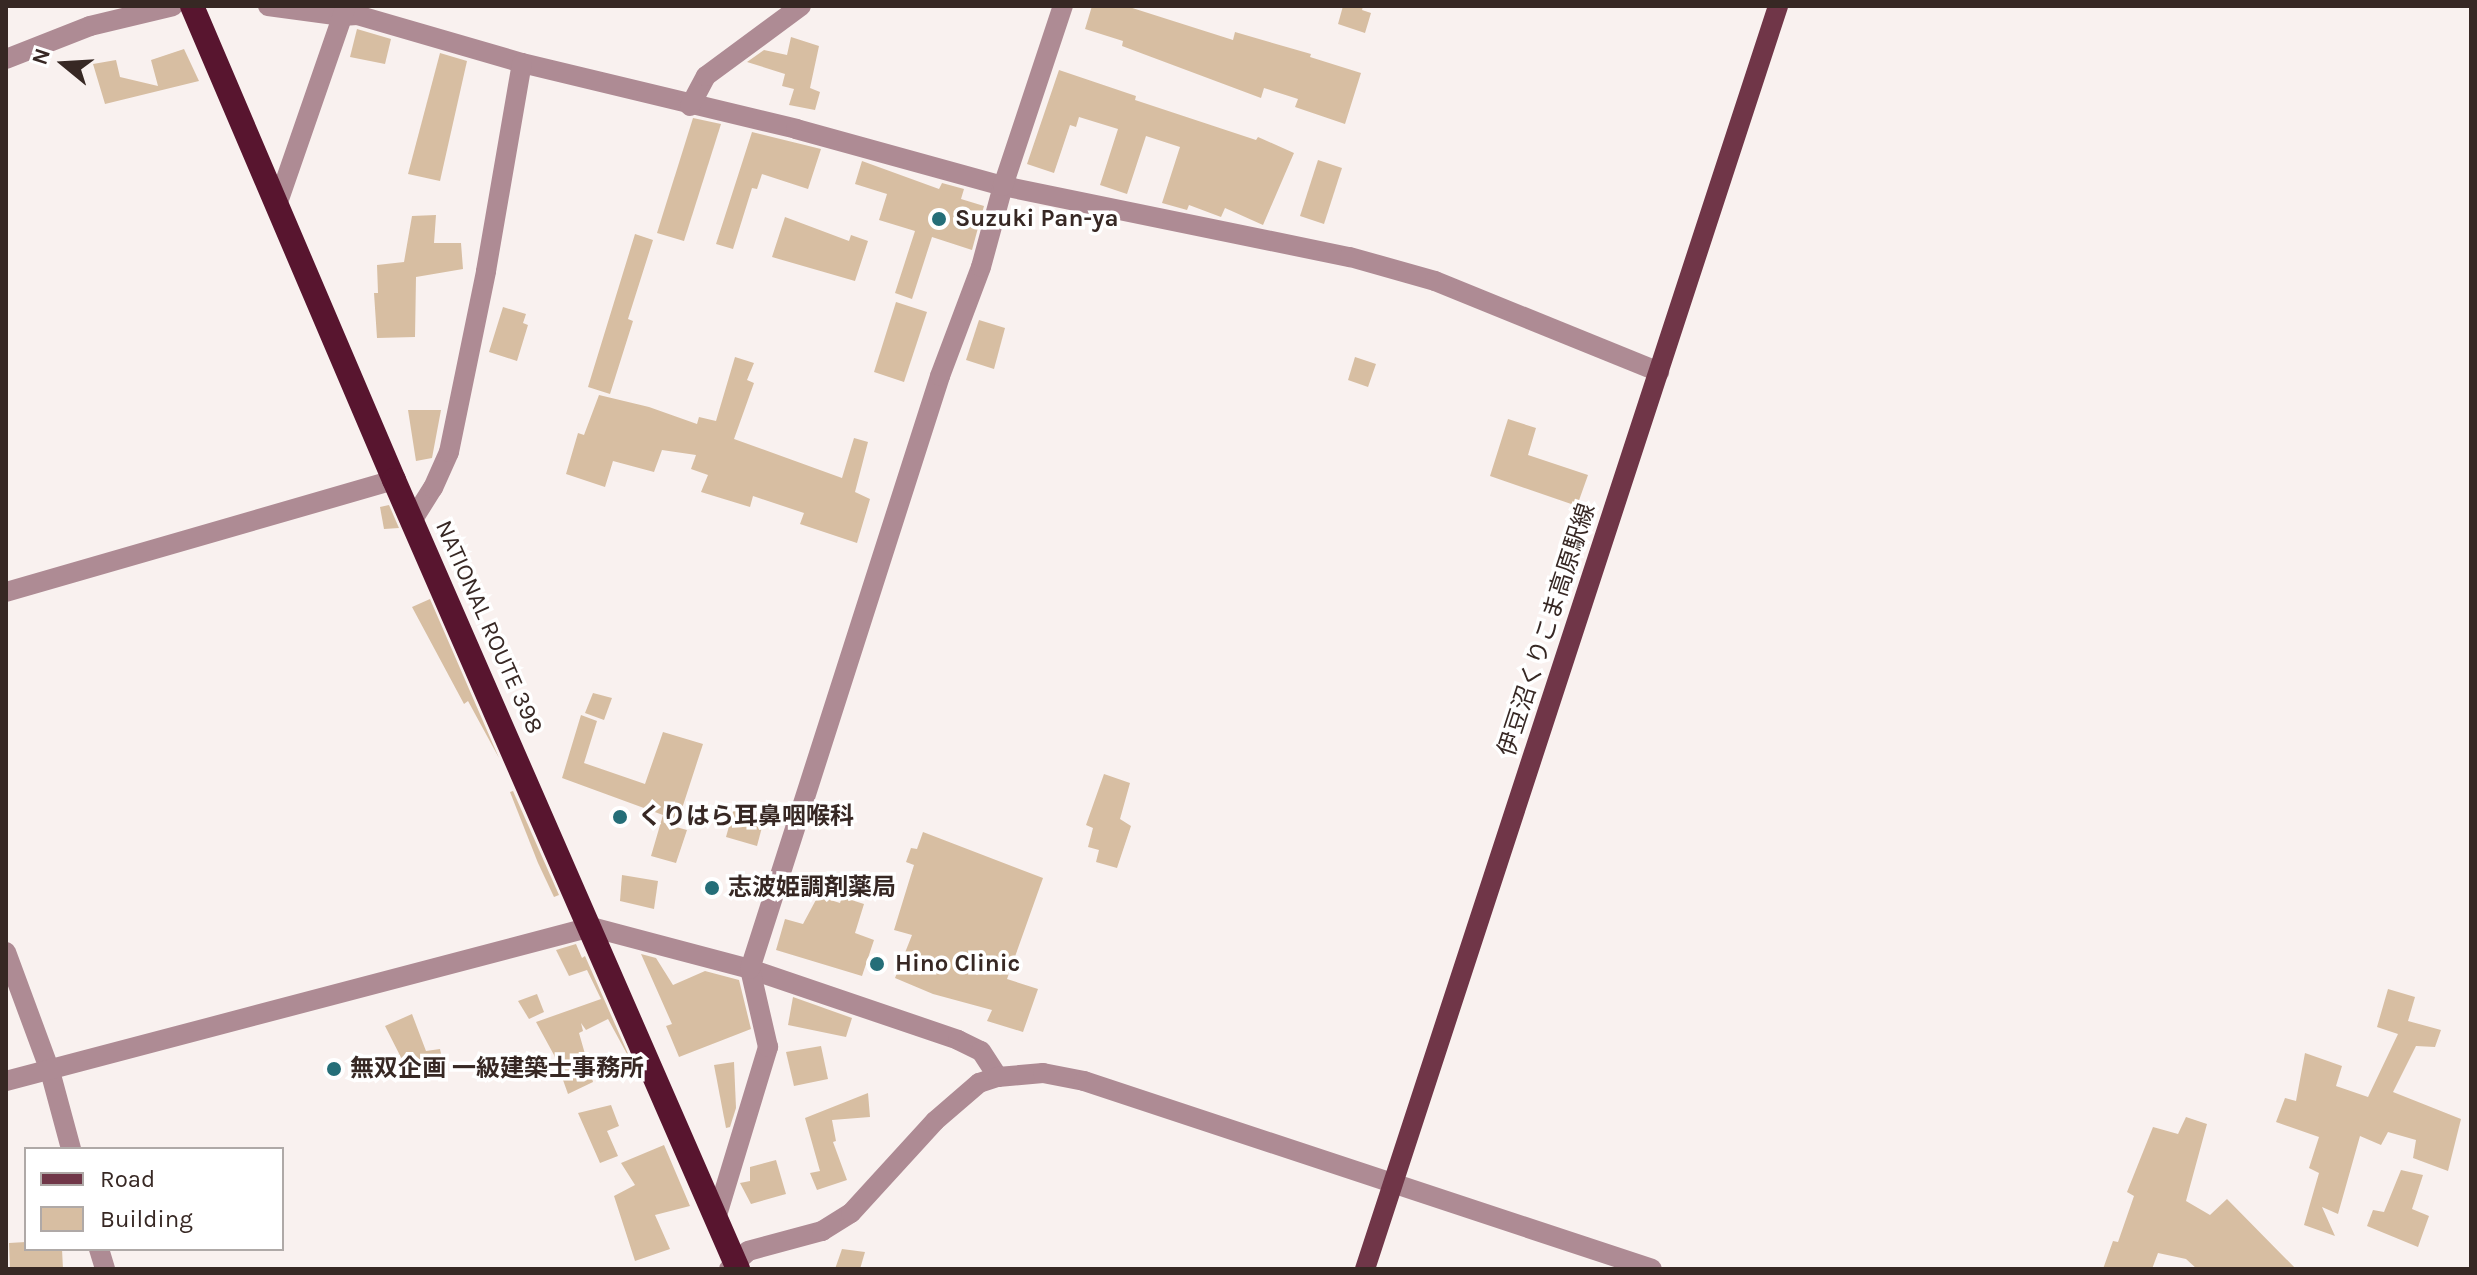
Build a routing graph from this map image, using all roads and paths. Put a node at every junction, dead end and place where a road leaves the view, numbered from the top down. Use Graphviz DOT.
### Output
graph roads {
  1 [pos="173,6"];
  2 [pos="192,6"];
  3 [pos="268,6"];
  4 [pos="801,6"];
  5 [pos="1063,6"];
  6 [pos="1778,6"];
  7 [pos="344,11"];
  8 [pos="6,59"];
  9 [pos="522,63"];
  10 [pos="690,106"];
  11 [pos="1003,186"];
  12 [pos="277,205"];
  13 [pos="1659,372"];
  14 [pos="394,480"];
  15 [pos="412,521"];
  16 [pos="6,592"];
  17 [pos="591,927"];
  18 [pos="6,952"];
  19 [pos="750,969"];
  20 [pos="50,1071"];
  21 [pos="998,1077"];
  22 [pos="6,1081"];
  23 [pos="70,1147"];
  24 [pos="1393,1185"];
  25 [pos="717,1215"];
  26 [pos="734,1267"];
  27 [pos="1365,1269"];
  28 [pos="1652,1269"];
  1 -- 8 [label="street"];
  2 -- 12 [label="highway, NATIONAL ROUTE 398"];
  3 -- 7 [label="street"];
  4 -- 10 [label="street"];
  5 -- 11 [label="street"];
  6 -- 13 [label="main road, 伊豆沼くりこま高原駅線"];
  7 -- 9 [label="street"];
  7 -- 12 [label="street"];
  9 -- 10 [label="street"];
  9 -- 15 [label="street"];
  10 -- 11 [label="street"];
  11 -- 13 [label="street"];
  11 -- 19 [label="street"];
  12 -- 14 [label="highway, NATIONAL ROUTE 398"];
  13 -- 24 [label="main road, 伊豆沼くりこま高原駅線"];
  14 -- 15 [label="highway, NATIONAL ROUTE 398"];
  14 -- 16 [label="street"];
  15 -- 17 [label="highway, NATIONAL ROUTE 398"];
  17 -- 19 [label="street"];
  17 -- 20 [label="street"];
  17 -- 25 [label="highway, NATIONAL ROUTE 398"];
  18 -- 20 [label="street"];
  19 -- 21 [label="street"];
  19 -- 25 [label="street"];
  20 -- 22 [label="street"];
  20 -- 23 [label="street"];
  21 -- 24 [label="street"];
  21 -- 26 [label="street"];
  24 -- 27 [label="main road, 伊豆沼くりこま高原駅線"];
  24 -- 28 [label="street"];
  25 -- 26 [label="highway, NATIONAL ROUTE 398"];
}
